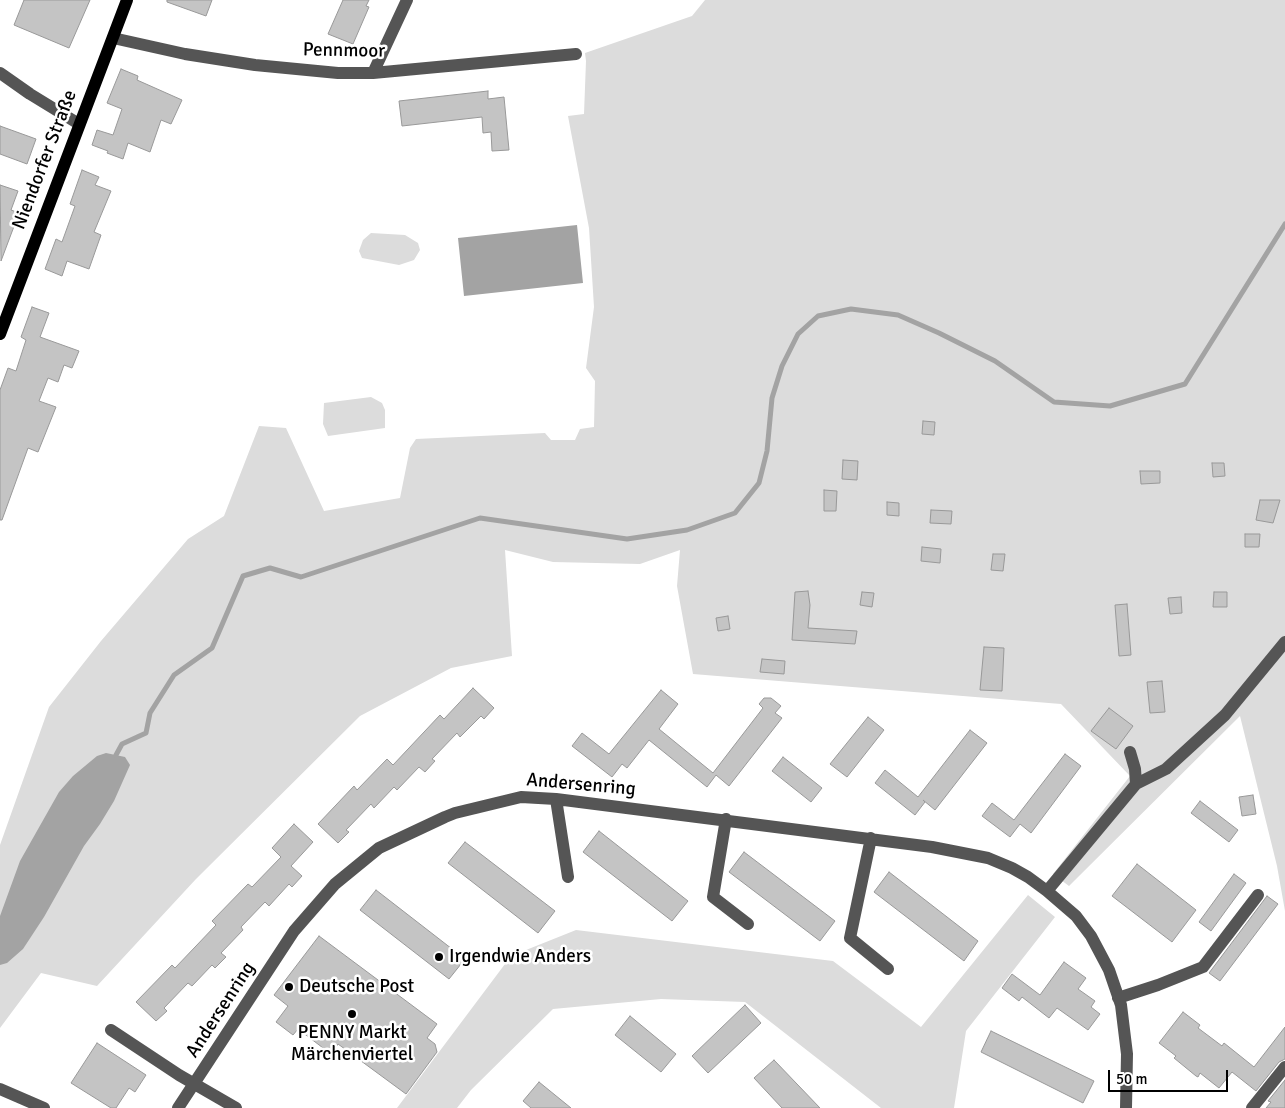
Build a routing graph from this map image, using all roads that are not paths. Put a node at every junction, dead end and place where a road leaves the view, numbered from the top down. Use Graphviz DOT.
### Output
graph roads {
  1 [pos="127,0"];
  2 [pos="407,0"];
  3 [pos="113,38"];
  4 [pos="576,54"];
  5 [pos="0,73"];
  6 [pos="373,73"];
  7 [pos="79,124"];
  8 [pos="0,334"];
  9 [pos="1285,642"];
  10 [pos="1130,752"];
  11 [pos="1136,784"];
  12 [pos="556,799"];
  13 [pos="726,819"];
  14 [pos="871,838"];
  15 [pos="568,877"];
  16 [pos="1047,891"];
  17 [pos="1258,895"];
  18 [pos="748,924"];
  19 [pos="888,969"];
  20 [pos="1118,998"];
  21 [pos="111,1030"];
  22 [pos="1285,1067"];
  23 [pos="195,1085"];
  24 [pos="0,1089"];
  25 [pos="44,1108"];
  26 [pos="178,1108"];
  27 [pos="236,1108"];
  28 [pos="1126,1108"];
  29 [pos="1252,1108"];
  1 -- 3 [label="main road, Niendorfer Straße"];
  2 -- 6 [label="street"];
  3 -- 6 [label="street, Pennmoor"];
  3 -- 7 [label="main road, Niendorfer Straße"];
  4 -- 6 [label="street, Pennmoor"];
  5 -- 7 [label="street"];
  7 -- 8 [label="main road, Niendorfer Straße"];
  9 -- 11 [label="street"];
  10 -- 11 [label="street"];
  11 -- 16 [label="street"];
  12 -- 13 [label="street, Andersenring"];
  12 -- 15 [label="street"];
  12 -- 23 [label="street, Andersenring"];
  13 -- 14 [label="street, Andersenring"];
  13 -- 18 [label="street"];
  14 -- 16 [label="street, Andersenring"];
  14 -- 19 [label="street"];
  16 -- 20 [label="street, Andersenring"];
  17 -- 20 [label="street"];
  20 -- 28 [label="street, Andersenring"];
  21 -- 23 [label="street"];
  22 -- 29 [label="street"];
  23 -- 26 [label="street, Andersenring"];
  23 -- 27 [label="street"];
  24 -- 25 [label="street"];
}
